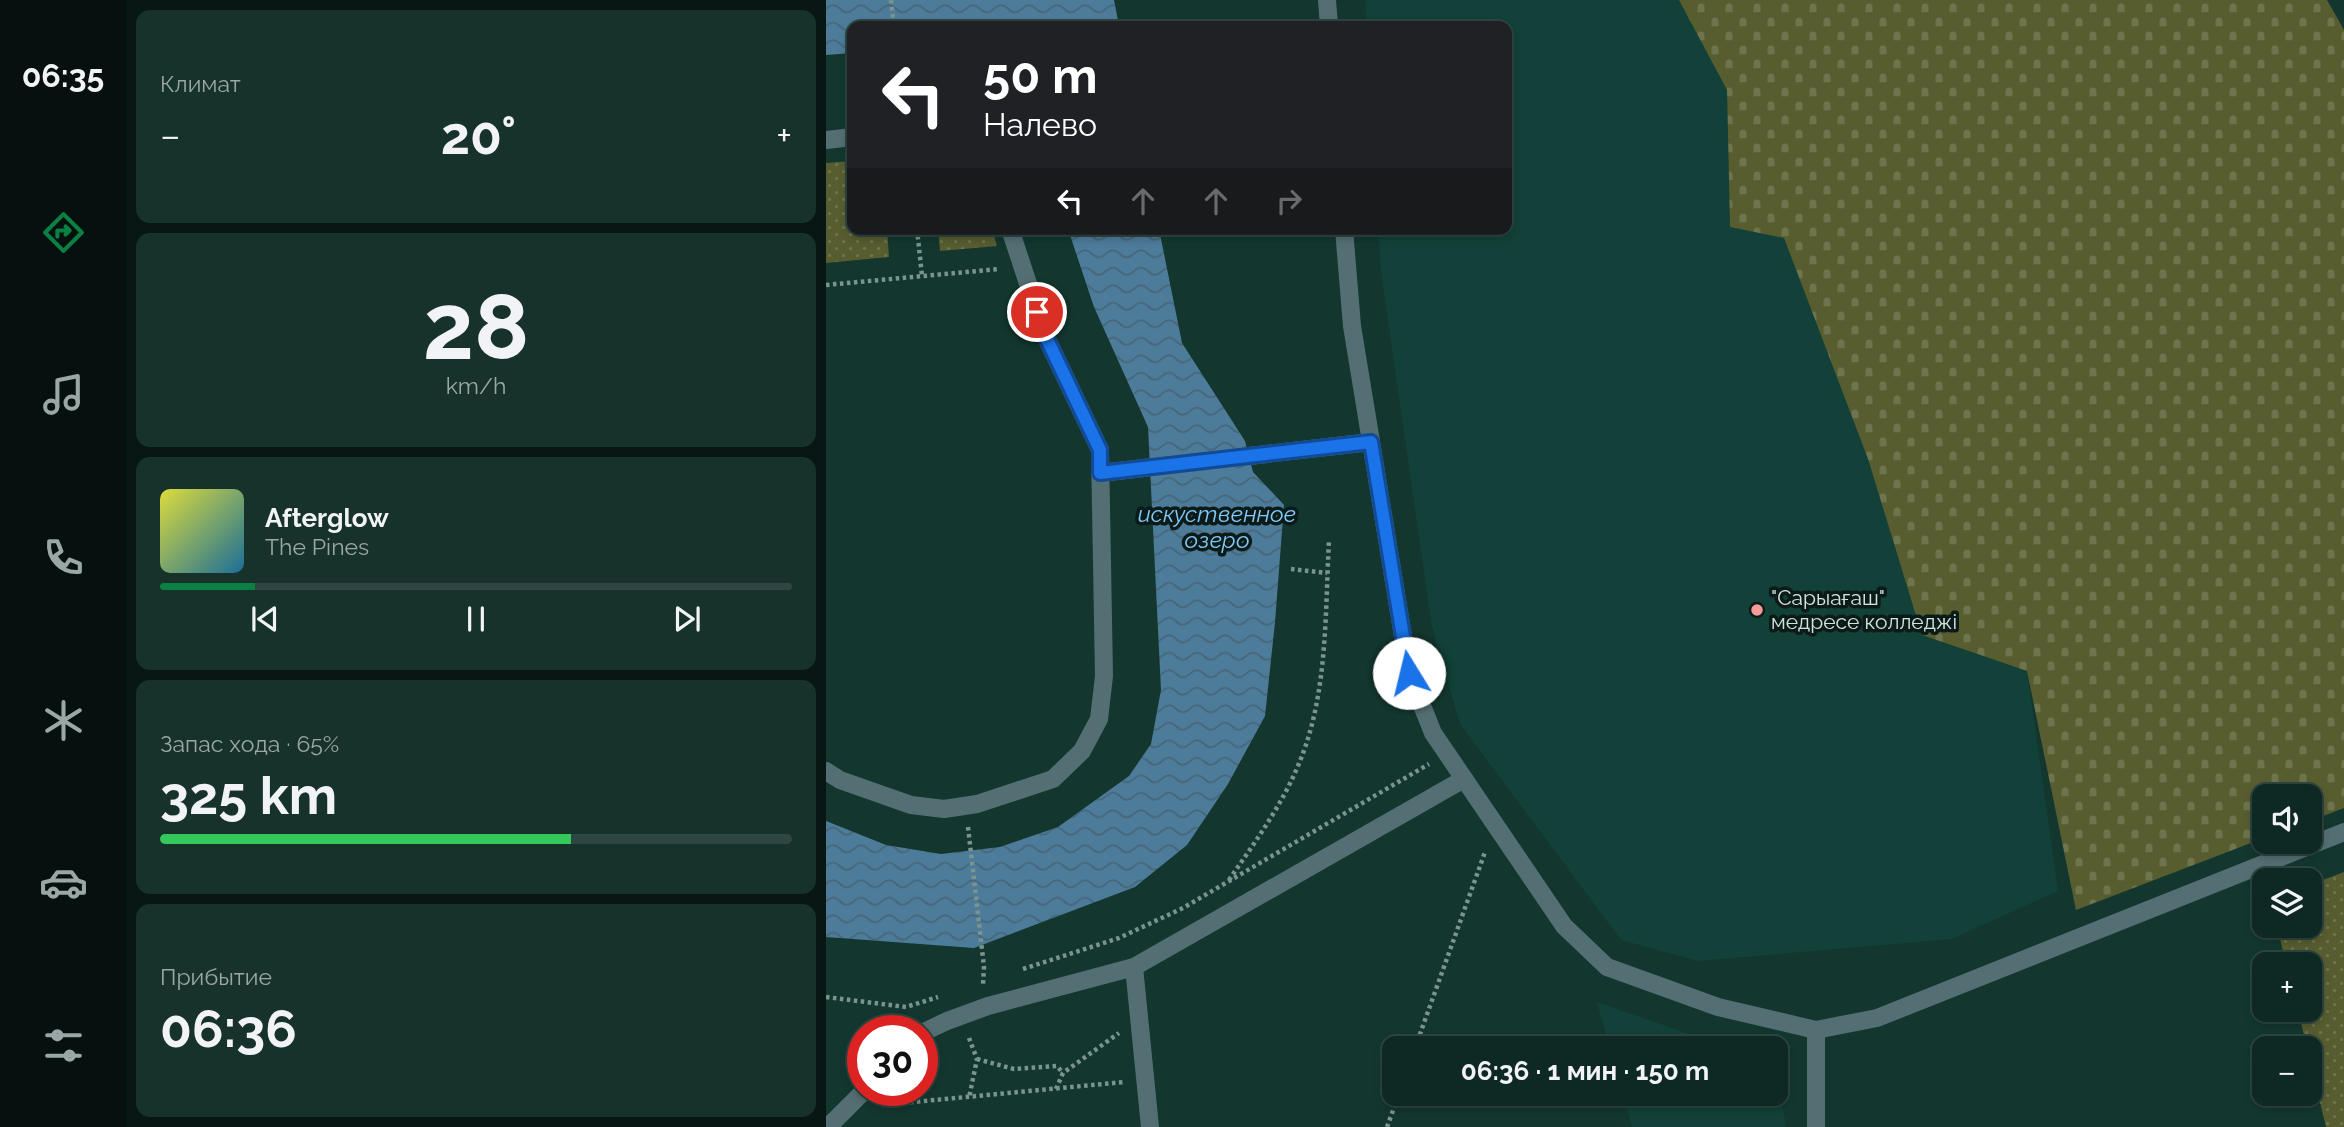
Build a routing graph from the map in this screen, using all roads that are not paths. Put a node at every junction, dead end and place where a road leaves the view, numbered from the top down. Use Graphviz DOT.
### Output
graph roads {
  1 [pos="1327,0"];
  2 [pos="1329,21"];
  3 [pos="847,138"];
  4 [pos="826,140"];
  5 [pos="1012,235"];
  6 [pos="1345,235"];
  7 [pos="1371,442"];
  8 [pos="1100,473"];
  9 [pos="826,771"];
  10 [pos="1464,779"];
  11 [pos="2344,832"];
  12 [pos="1134,967"];
  13 [pos="938,1026"];
  14 [pos="1816,1030"];
  15 [pos="851,1106"];
  16 [pos="828,1127"];
  17 [pos="1150,1127"];
  18 [pos="1816,1127"];
  1 -- 2 [label="street"];
  3 -- 4 [label="street"];
  5 -- 8 [label="street"];
  6 -- 7 [label="street"];
  7 -- 8 [label="street"];
  7 -- 10 [label="street"];
  8 -- 9 [label="street"];
  10 -- 12 [label="street"];
  10 -- 14 [label="street"];
  11 -- 14 [label="street"];
  12 -- 13 [label="street"];
  12 -- 17 [label="street"];
  14 -- 18 [label="street"];
  15 -- 16 [label="street"];
}
